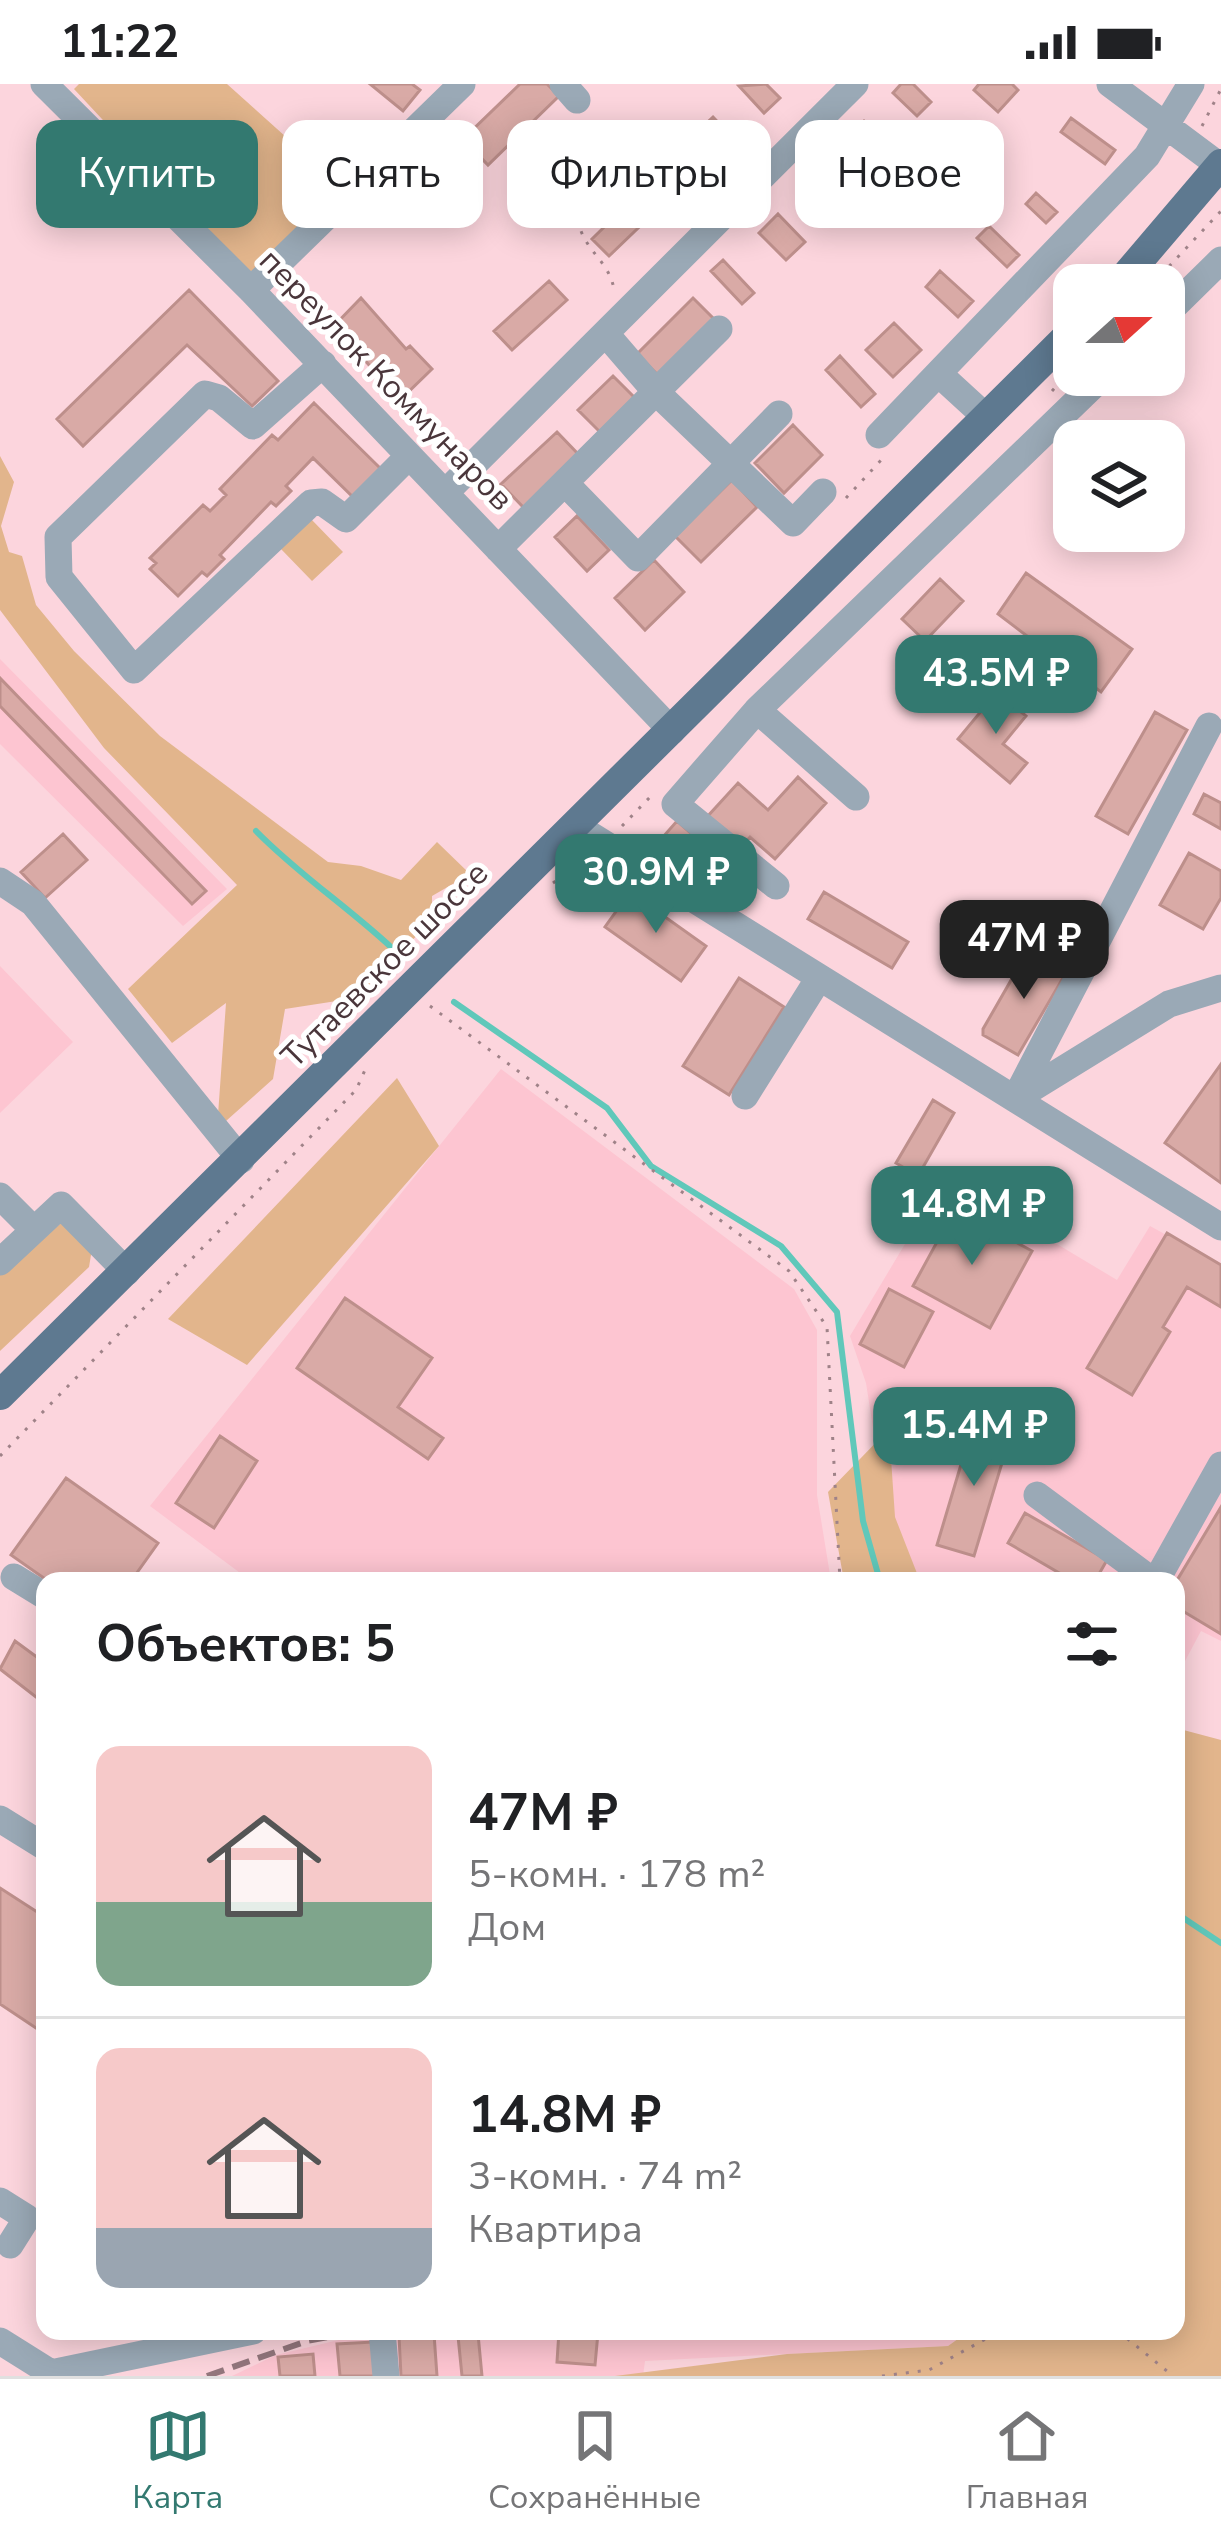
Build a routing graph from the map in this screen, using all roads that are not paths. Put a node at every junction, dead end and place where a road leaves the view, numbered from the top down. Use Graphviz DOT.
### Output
graph roads {
  1 [pos="44,84"];
  2 [pos="463,84"];
  3 [pos="855,84"];
  4 [pos="1109,84"];
  5 [pos="1191,84"];
  6 [pos="1181,135"];
  7 [pos="1220,165"];
  8 [pos="1221,260"];
  9 [pos="1136,264"];
  10 [pos="251,290"];
  11 [pos="1185,295"];
  12 [pos="612,328"];
  13 [pos="719,329"];
  14 [pos="1053,351"];
  15 [pos="322,364"];
  16 [pos="939,374"];
  17 [pos="656,392"];
  18 [pos="1082,396"];
  19 [pos="779,414"];
  20 [pos="987,418"];
  21 [pos="879,435"];
  22 [pos="410,456"];
  23 [pos="730,462"];
  24 [pos="565,483"];
  25 [pos="823,492"];
  26 [pos="445,493"];
  27 [pos="498,549"];
  28 [pos="757,710"];
  29 [pos="1209,726"];
  30 [pos="672,731"];
  31 [pos="856,796"];
  32 [pos="576,826"];
  33 [pos="0,881"];
  34 [pos="776,886"];
  35 [pos="819,978"];
  36 [pos="1221,988"];
  37 [pos="745,1096"];
  38 [pos="1015,1099"];
  39 [pos="242,1160"];
  40 [pos="0,1196"];
  41 [pos="1221,1227"];
  42 [pos="34,1230"];
  43 [pos="0,1262"];
  44 [pos="127,1272"];
  45 [pos="0,1395"];
  46 [pos="1221,1466"];
  47 [pos="1037,1496"];
  48 [pos="1143,1572"];
  49 [pos="1160,1572"];
  50 [pos="14,1577"];
  51 [pos="36,1590"];
  52 [pos="0,1819"];
  53 [pos="36,1841"];
  54 [pos="0,2201"];
  55 [pos="10,2245"];
  56 [pos="210,2340"];
  57 [pos="383,2340"];
  58 [pos="0,2341"];
  59 [pos="386,2376"];
  1 -- 10 [label="street, переулок Коммунаров"];
  2 -- 10 [label="street"];
  3 -- 12 [label="street"];
  4 -- 6 [label="street"];
  5 -- 6 [label="street"];
  6 -- 7 [label="street"];
  6 -- 16 [label="street"];
  7 -- 9 [label="main road"];
  8 -- 11 [label="street"];
  10 -- 15 [label="street, переулок Коммунаров"];
  12 -- 17 [label="street"];
  12 -- 26 [label="street"];
  13 -- 17 [label="street"];
  14 -- 20 [label="main road, Тутаевское шоссе"];
  15 -- 22 [label="street, переулок Коммунаров"];
  15 -- 22 [label="street"];
  16 -- 20 [label="street"];
  16 -- 21 [label="street"];
  17 -- 23 [label="street"];
  17 -- 24 [label="street"];
  18 -- 28 [label="street"];
  19 -- 23 [label="street"];
  20 -- 30 [label="main road, Тутаевское шоссе"];
  22 -- 26 [label="street, переулок Коммунаров"];
  23 -- 24 [label="street"];
  23 -- 25 [label="street"];
  24 -- 27 [label="street"];
  26 -- 27 [label="street, переулок Коммунаров"];
  27 -- 30 [label="street, переулок Коммунаров"];
  28 -- 31 [label="street"];
  28 -- 34 [label="street"];
  29 -- 38 [label="street"];
  30 -- 32 [label="main road, Тутаевское шоссе"];
  32 -- 35 [label="street"];
  32 -- 39 [label="main road, Тутаевское шоссе"];
  33 -- 39 [label="street"];
  35 -- 37 [label="street"];
  35 -- 38 [label="street"];
  36 -- 38 [label="street"];
  38 -- 41 [label="street"];
  39 -- 44 [label="main road, Тутаевское шоссе"];
  40 -- 42 [label="street"];
  42 -- 43 [label="street"];
  42 -- 44 [label="street"];
  44 -- 45 [label="main road, Тутаевское шоссе"];
  46 -- 49 [label="street"];
  47 -- 48 [label="street"];
  50 -- 51 [label="street"];
  52 -- 53 [label="street"];
  54 -- 55 [label="street"];
  56 -- 58 [label="street"];
  57 -- 59 [label="street"];
}
